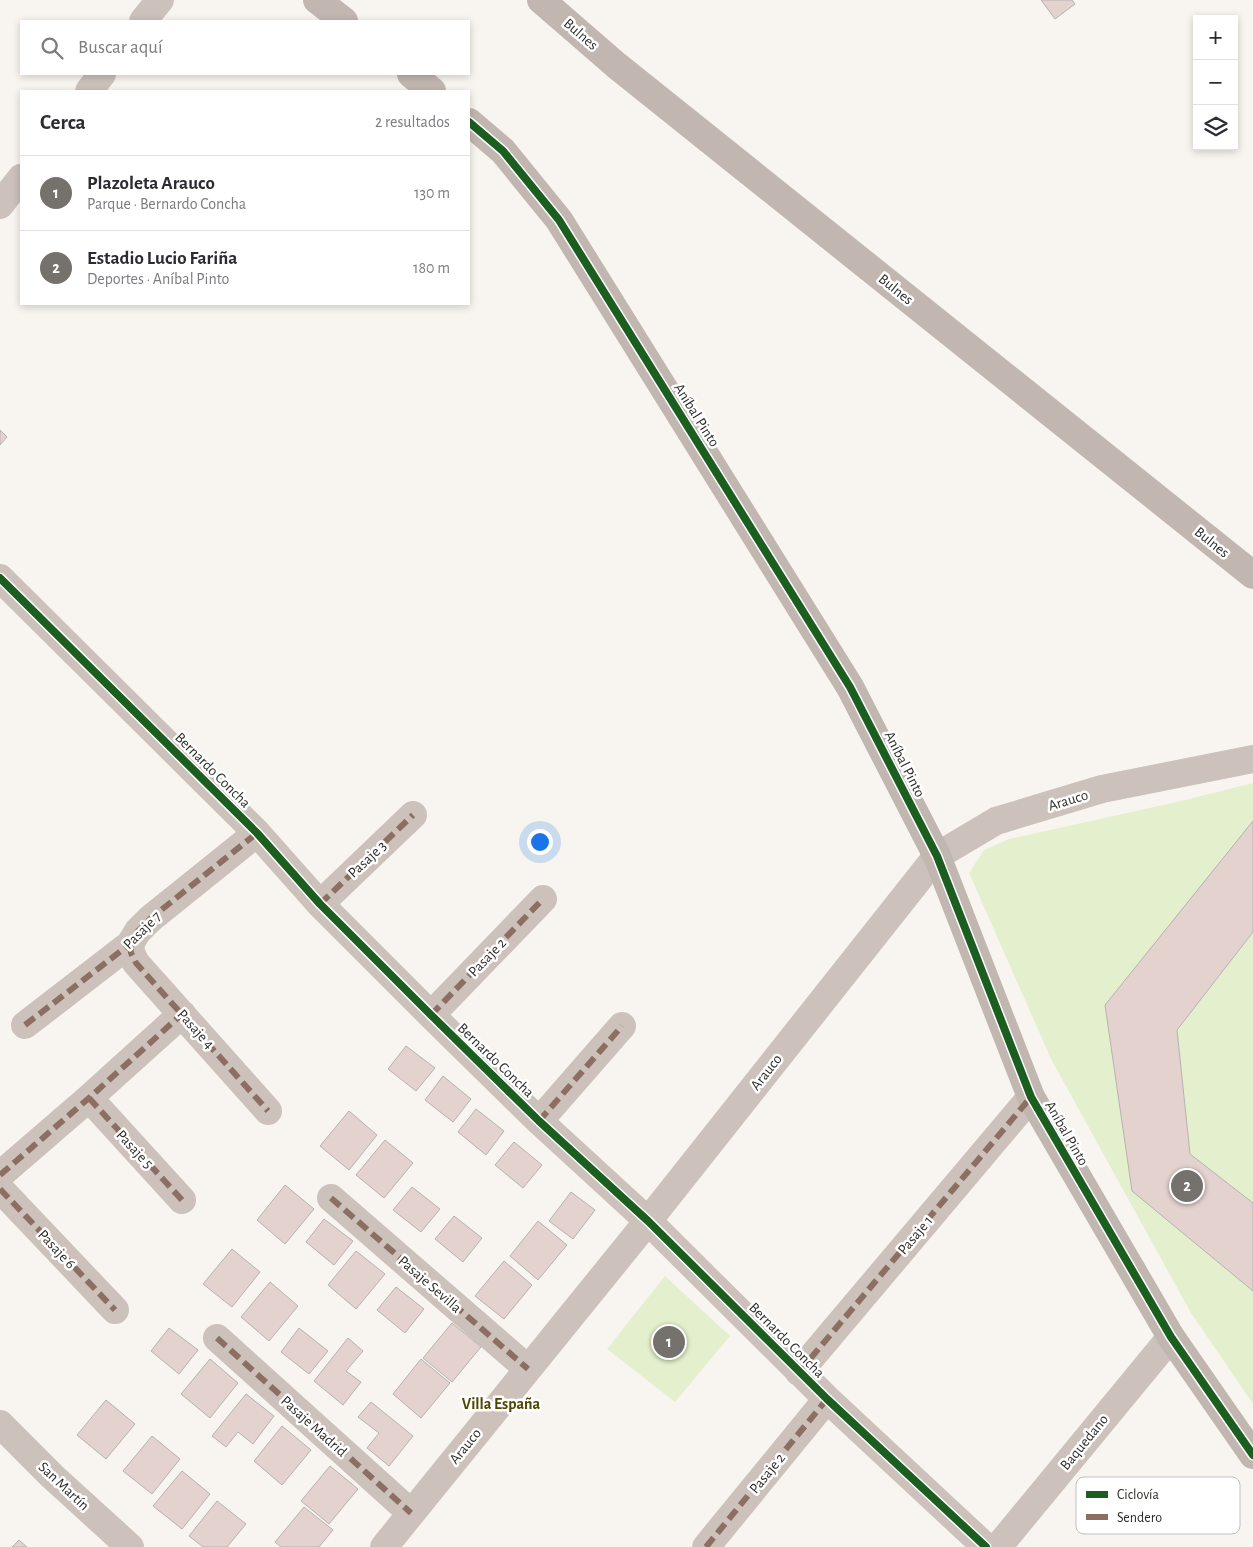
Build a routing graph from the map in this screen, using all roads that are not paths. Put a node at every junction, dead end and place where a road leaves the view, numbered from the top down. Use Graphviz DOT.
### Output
graph roads {
  1 [pos="160,0"];
  2 [pos="317,0"];
  3 [pos="541,0"];
  4 [pos="144,20"];
  5 [pos="343,20"];
  6 [pos="101,75"];
  7 [pos="411,75"];
  8 [pos="90,90"];
  9 [pos="431,90"];
  10 [pos="470,123"];
  11 [pos="20,179"];
  12 [pos="0,206"];
  13 [pos="1253,575"];
  14 [pos="0,578"];
  15 [pos="1253,759"];
  16 [pos="414,815"];
  17 [pos="257,833"];
  18 [pos="937,856"];
  19 [pos="543,899"];
  20 [pos="320,904"];
  21 [pos="130,944"];
  22 [pos="182,1014"];
  23 [pos="431,1015"];
  24 [pos="25,1025"];
  25 [pos="622,1026"];
  26 [pos="1031,1097"];
  27 [pos="88,1098"];
  28 [pos="268,1111"];
  29 [pos="539,1121"];
  30 [pos="0,1175"];
  31 [pos="0,1189"];
  32 [pos="331,1198"];
  33 [pos="182,1200"];
  34 [pos="648,1221"];
  35 [pos="115,1310"];
  36 [pos="1171,1337"];
  37 [pos="217,1338"];
  38 [pos="528,1369"];
  39 [pos="799,1372"];
  40 [pos="827,1399"];
  41 [pos="0,1424"];
  42 [pos="1253,1455"];
  43 [pos="411,1513"];
  44 [pos="130,1547"];
  45 [pos="384,1547"];
  46 [pos="706,1547"];
  47 [pos="986,1547"];
  48 [pos="998,1547"];
  1 -- 4 [label="street"];
  2 -- 5 [label="street"];
  3 -- 13 [label="street, Bulnes"];
  6 -- 8 [label="street"];
  7 -- 9 [label="street"];
  10 -- 18 [label="street, Aníbal Pinto"];
  11 -- 12 [label="street"];
  14 -- 17 [label="street, Bernardo Concha"];
  15 -- 18 [label="street, Arauco"];
  16 -- 20 [label="street, Pasaje 3"];
  17 -- 20 [label="street, Bernardo Concha"];
  17 -- 21 [label="street, Pasaje 7"];
  18 -- 26 [label="street, Aníbal Pinto"];
  18 -- 34 [label="street, Arauco"];
  19 -- 23 [label="street, Pasaje 2"];
  20 -- 23 [label="street, Bernardo Concha"];
  21 -- 22 [label="street, Pasaje 4"];
  21 -- 24 [label="street, Pasaje 7"];
  22 -- 27 [label="street"];
  22 -- 28 [label="street, Pasaje 4"];
  23 -- 29 [label="street, Bernardo Concha"];
  25 -- 29 [label="street"];
  26 -- 36 [label="street, Aníbal Pinto"];
  26 -- 39 [label="street, Pasaje 1"];
  27 -- 30 [label="street"];
  27 -- 33 [label="street, Pasaje 5"];
  29 -- 34 [label="street, Bernardo Concha"];
  31 -- 35 [label="street, Pasaje 6"];
  32 -- 38 [label="street, Pasaje Sevilla"];
  34 -- 38 [label="street, Arauco"];
  34 -- 39 [label="street, Bernardo Concha"];
  36 -- 42 [label="street, Aníbal Pinto"];
  36 -- 48 [label="street, Baquedano"];
  37 -- 43 [label="street, Pasaje Madrid"];
  38 -- 43 [label="street, Arauco"];
  39 -- 40 [label="street, Bernardo Concha"];
  40 -- 46 [label="street, Pasaje 2"];
  40 -- 47 [label="street, Bernardo Concha"];
  41 -- 44 [label="street, San Martín"];
  43 -- 45 [label="street, Arauco"];
}
